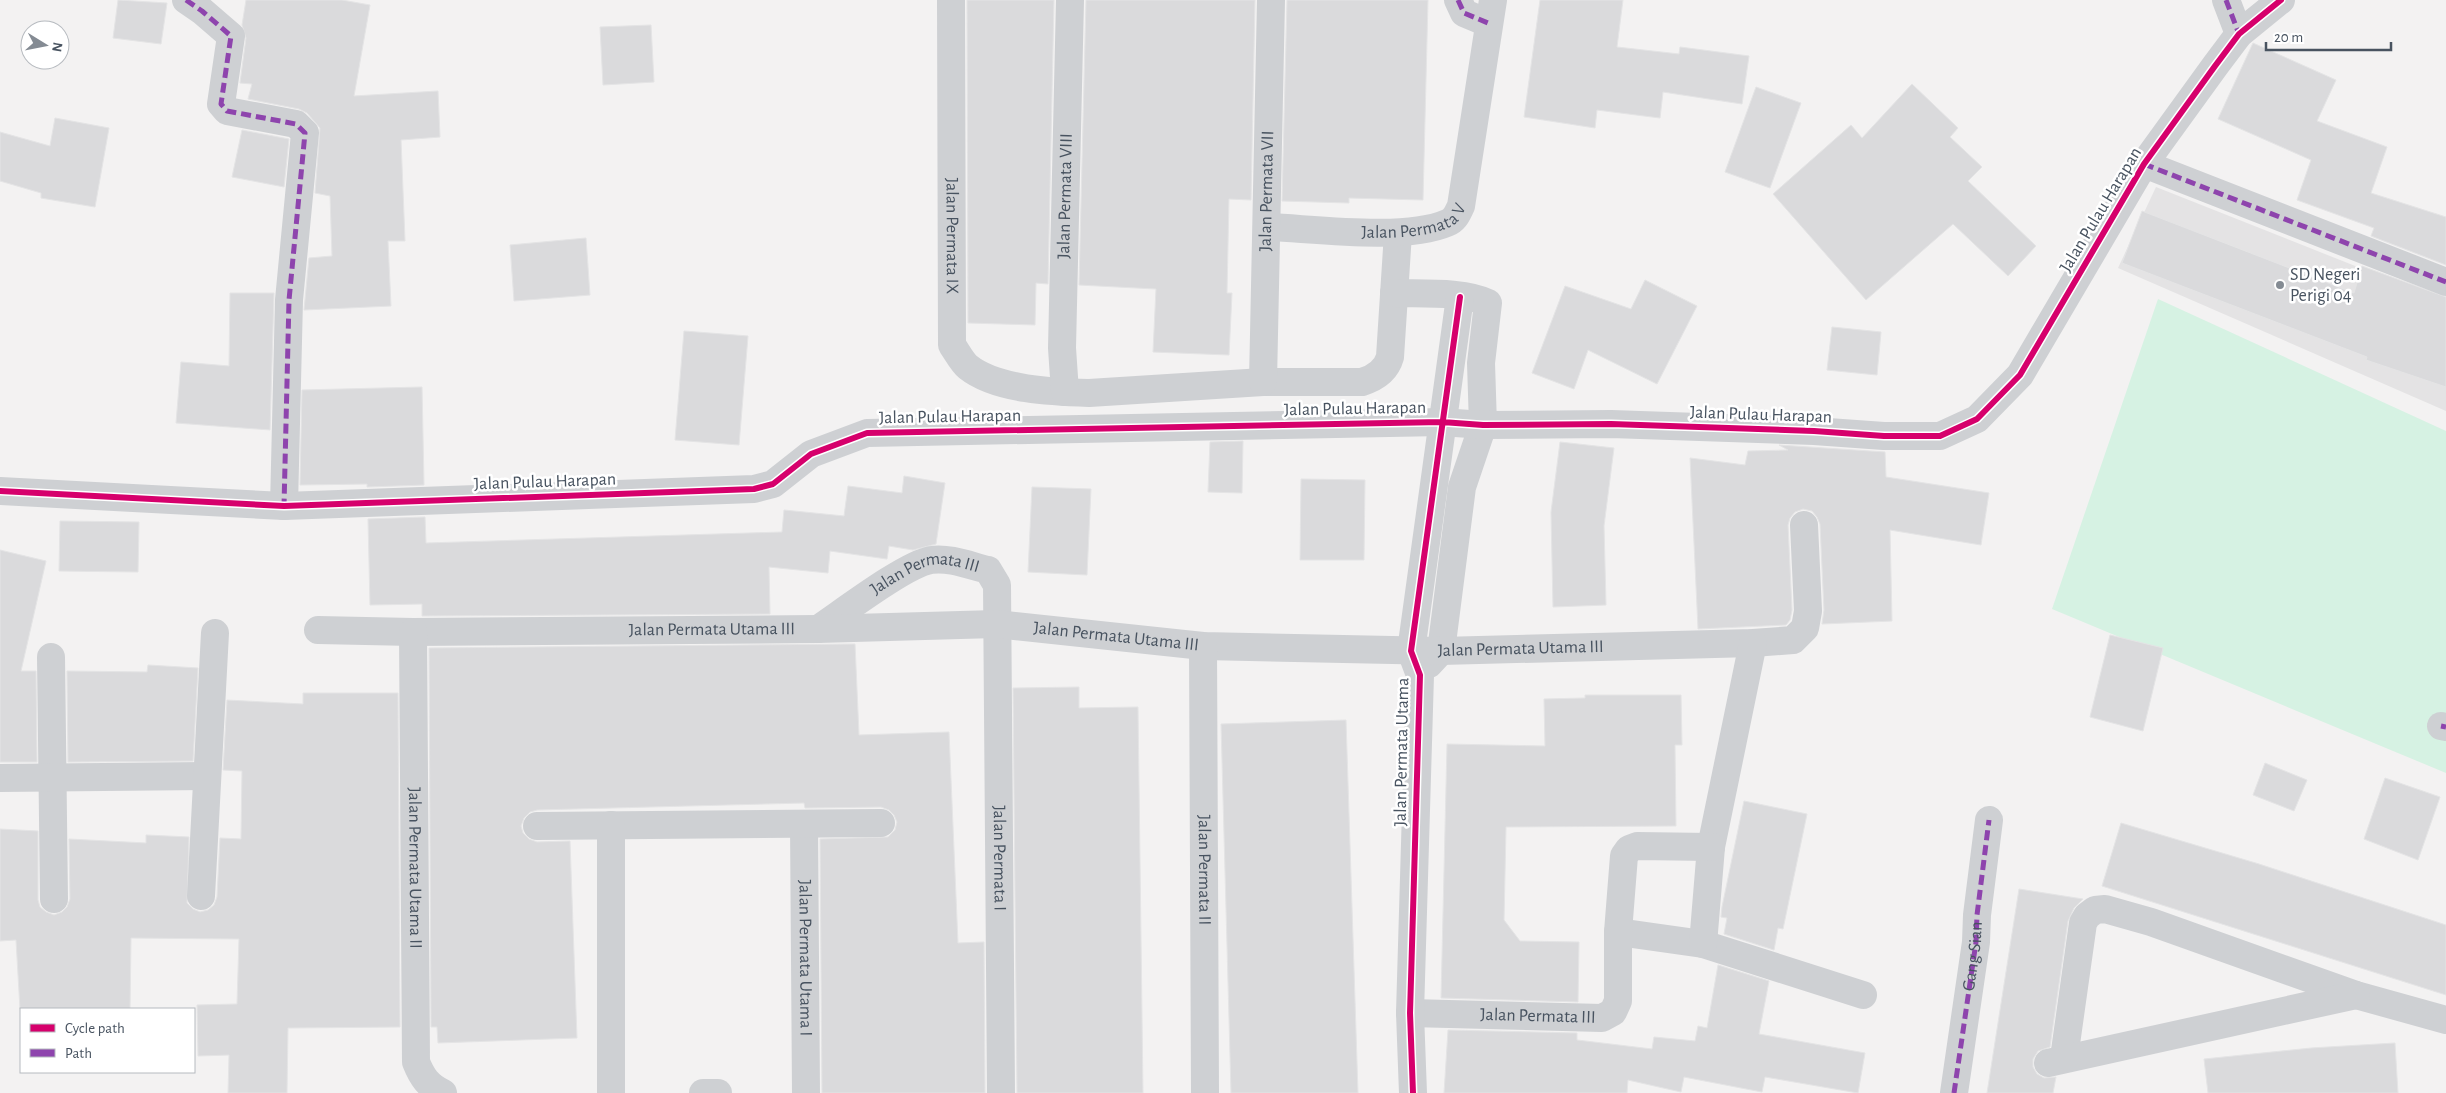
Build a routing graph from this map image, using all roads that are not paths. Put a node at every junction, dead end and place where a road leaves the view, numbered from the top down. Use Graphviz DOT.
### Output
graph roads {
  1 [pos="186,0"];
  2 [pos="951,0"];
  3 [pos="1070,0"];
  4 [pos="1271,0"];
  5 [pos="1458,0"];
  6 [pos="2226,0"];
  7 [pos="2280,0"];
  8 [pos="1491,11"];
  9 [pos="2239,34"];
  10 [pos="2144,164"];
  11 [pos="1268,227"];
  12 [pos="1398,233"];
  13 [pos="2446,282"];
  14 [pos="1394,293"];
  15 [pos="1460,297"];
  16 [pos="1263,382"];
  17 [pos="1065,392"];
  18 [pos="1442,422"];
  19 [pos="1483,425"];
  20 [pos="0,491"];
  21 [pos="284,506"];
  22 [pos="1804,525"];
  23 [pos="996,624"];
  24 [pos="818,629"];
  25 [pos="318,630"];
  26 [pos="412,632"];
  27 [pos="215,633"];
  28 [pos="1754,643"];
  29 [pos="1203,646"];
  30 [pos="1441,651"];
  31 [pos="51,657"];
  32 [pos="1416,663"];
  33 [pos="207,776"];
  34 [pos="0,778"];
  35 [pos="51,778"];
  36 [pos="1989,820"];
  37 [pos="880,823"];
  38 [pos="804,824"];
  39 [pos="612,825"];
  40 [pos="536,826"];
  41 [pos="1711,847"];
  42 [pos="201,896"];
  43 [pos="54,899"];
  44 [pos="1618,932"];
  45 [pos="1703,944"];
  46 [pos="1863,995"];
  47 [pos="2356,995"];
  48 [pos="1410,1012"];
  49 [pos="2446,1020"];
  50 [pos="443,1093"];
  51 [pos="611,1093"];
  52 [pos="703,1093"];
  53 [pos="718,1093"];
  54 [pos="806,1093"];
  55 [pos="1001,1093"];
  56 [pos="1205,1093"];
  57 [pos="1413,1093"];
  58 [pos="1954,1093"];
  1 -- 21 [label="street"];
  2 -- 17 [label="street, Jalan Permata IX"];
  3 -- 17 [label="street, Jalan Permata VIII"];
  4 -- 11 [label="street, Jalan Permata VII"];
  5 -- 8 [label="street, Jalan Permata V"];
  6 -- 9 [label="street"];
  7 -- 9 [label="street, Jalan Pulau Harapan"];
  8 -- 12 [label="street, Jalan Permata V"];
  9 -- 10 [label="street, Jalan Pulau Harapan"];
  10 -- 13 [label="street"];
  10 -- 19 [label="street, Jalan Pulau Harapan"];
  11 -- 12 [label="street, Jalan Permata V"];
  11 -- 16 [label="street, Jalan Permata VII"];
  12 -- 14 [label="street, Jalan Permata IX"];
  14 -- 15 [label="street"];
  14 -- 16 [label="street, Jalan Permata IX"];
  15 -- 18 [label="street, Jalan Permata Utama"];
  15 -- 19 [label="street"];
  16 -- 17 [label="street, Jalan Permata IX"];
  18 -- 19 [label="street, Jalan Pulau Harapan"];
  18 -- 21 [label="street, Jalan Pulau Harapan"];
  18 -- 32 [label="street, Jalan Permata Utama"];
  19 -- 30 [label="street"];
  20 -- 21 [label="street, Jalan Pulau Harapan"];
  22 -- 28 [label="street, Jalan Permata Utama III"];
  23 -- 24 [label="street, Jalan Permata Utama III"];
  23 -- 24 [label="street, Jalan Permata III"];
  23 -- 29 [label="street, Jalan Permata Utama III"];
  23 -- 55 [label="street, Jalan Permata I"];
  24 -- 26 [label="street, Jalan Permata Utama III"];
  25 -- 26 [label="street, Jalan Permata Utama III"];
  26 -- 50 [label="street, Jalan Permata Utama II"];
  27 -- 33 [label="street"];
  28 -- 30 [label="street, Jalan Permata Utama III"];
  28 -- 41 [label="street"];
  29 -- 32 [label="street, Jalan Permata Utama III"];
  29 -- 56 [label="street, Jalan Permata II"];
  30 -- 32 [label="street, Jalan Permata Utama"];
  31 -- 35 [label="street"];
  32 -- 48 [label="street, Jalan Permata Utama"];
  33 -- 35 [label="street"];
  33 -- 42 [label="street"];
  34 -- 35 [label="street"];
  35 -- 43 [label="street"];
  36 -- 58 [label="street, Gang Sian"];
  37 -- 38 [label="street"];
  38 -- 39 [label="street"];
  38 -- 54 [label="street, Jalan Permata Utama I"];
  39 -- 40 [label="street"];
  39 -- 51 [label="street"];
  41 -- 44 [label="street, Jalan Permata III"];
  41 -- 45 [label="street"];
  44 -- 45 [label="street"];
  44 -- 48 [label="street, Jalan Permata III"];
  45 -- 46 [label="street"];
  47 -- 47 [label="street"];
  47 -- 49 [label="street"];
  48 -- 57 [label="street, Jalan Permata Utama"];
  52 -- 53 [label="street"];
}
